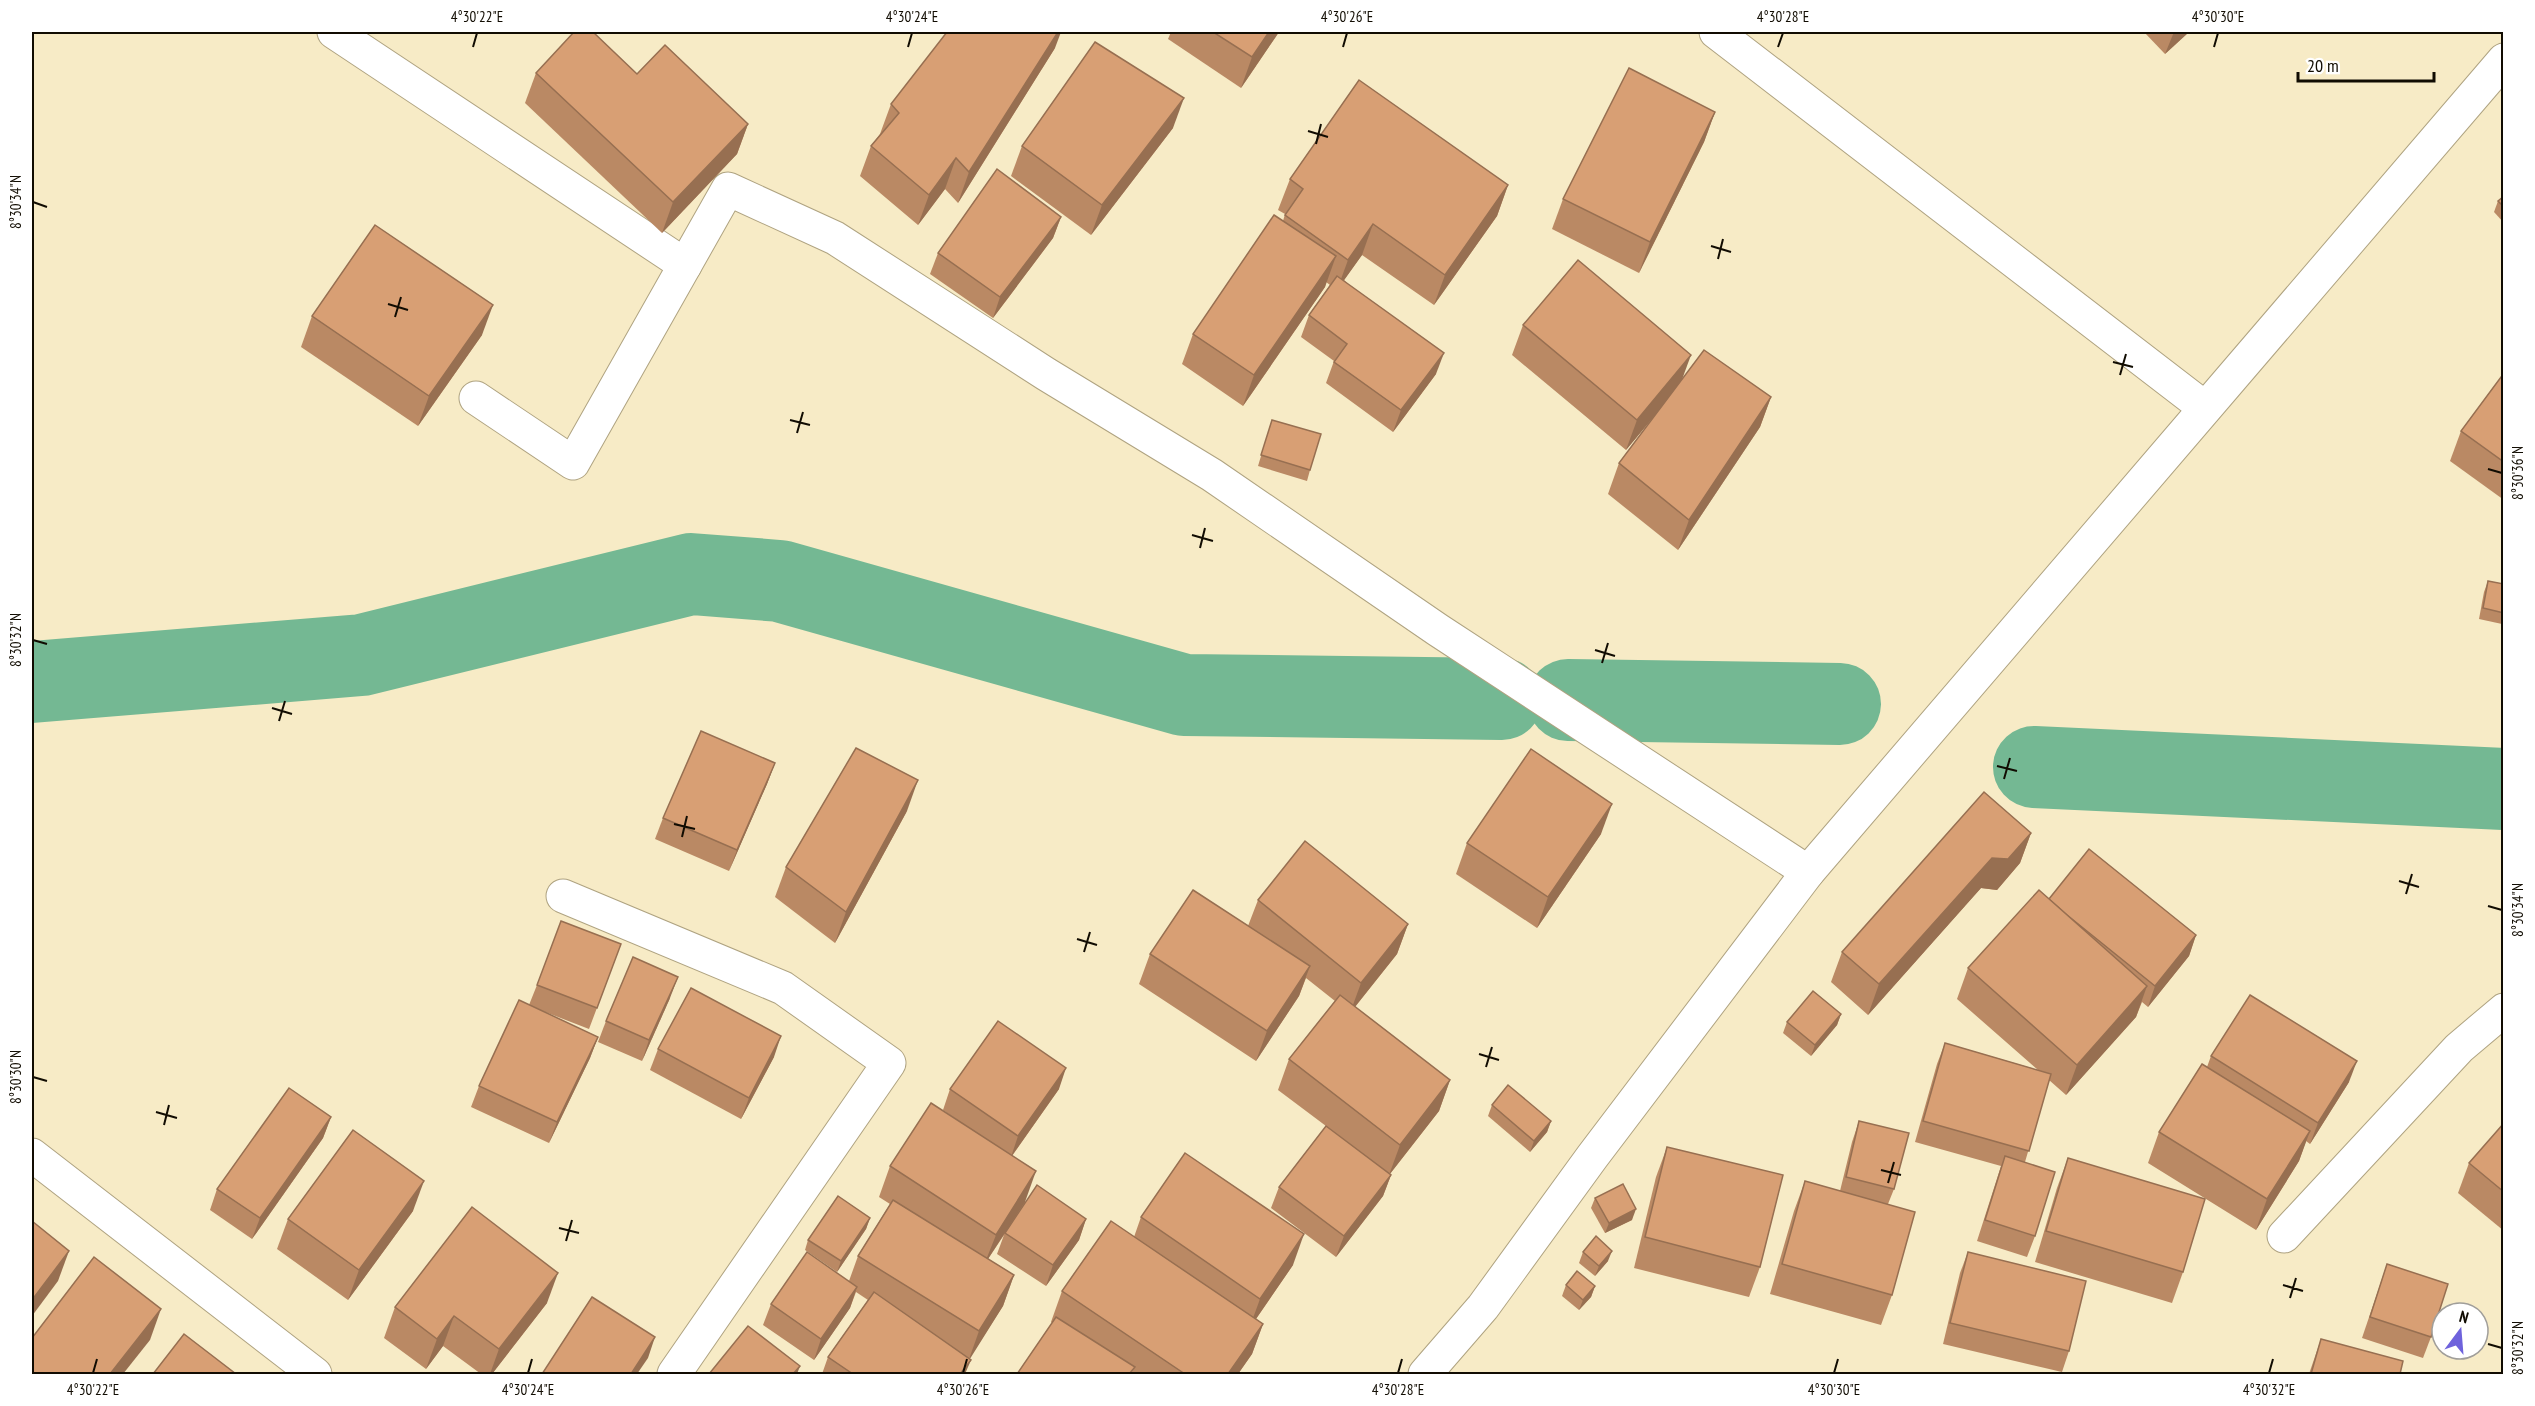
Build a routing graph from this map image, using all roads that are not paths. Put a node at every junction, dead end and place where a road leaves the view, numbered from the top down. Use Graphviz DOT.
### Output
graph roads {
  1 [pos="334,32"];
  2 [pos="1716,32"];
  3 [pos="2504,60"];
  4 [pos="685,265"];
  5 [pos="476,398"];
  6 [pos="2205,408"];
  7 [pos="1808,872"];
  8 [pos="563,896"];
  9 [pos="2504,1010"];
  10 [pos="32,1155"];
  11 [pos="2284,1236"];
  12 [pos="315,1374"];
  13 [pos="674,1374"];
  14 [pos="1425,1374"];
  1 -- 4 [label="street"];
  2 -- 6 [label="street"];
  3 -- 6 [label="street"];
  4 -- 5 [label="street"];
  4 -- 7 [label="street"];
  6 -- 7 [label="street"];
  7 -- 14 [label="street"];
  8 -- 13 [label="street"];
  9 -- 11 [label="street"];
  10 -- 12 [label="street"];
}
